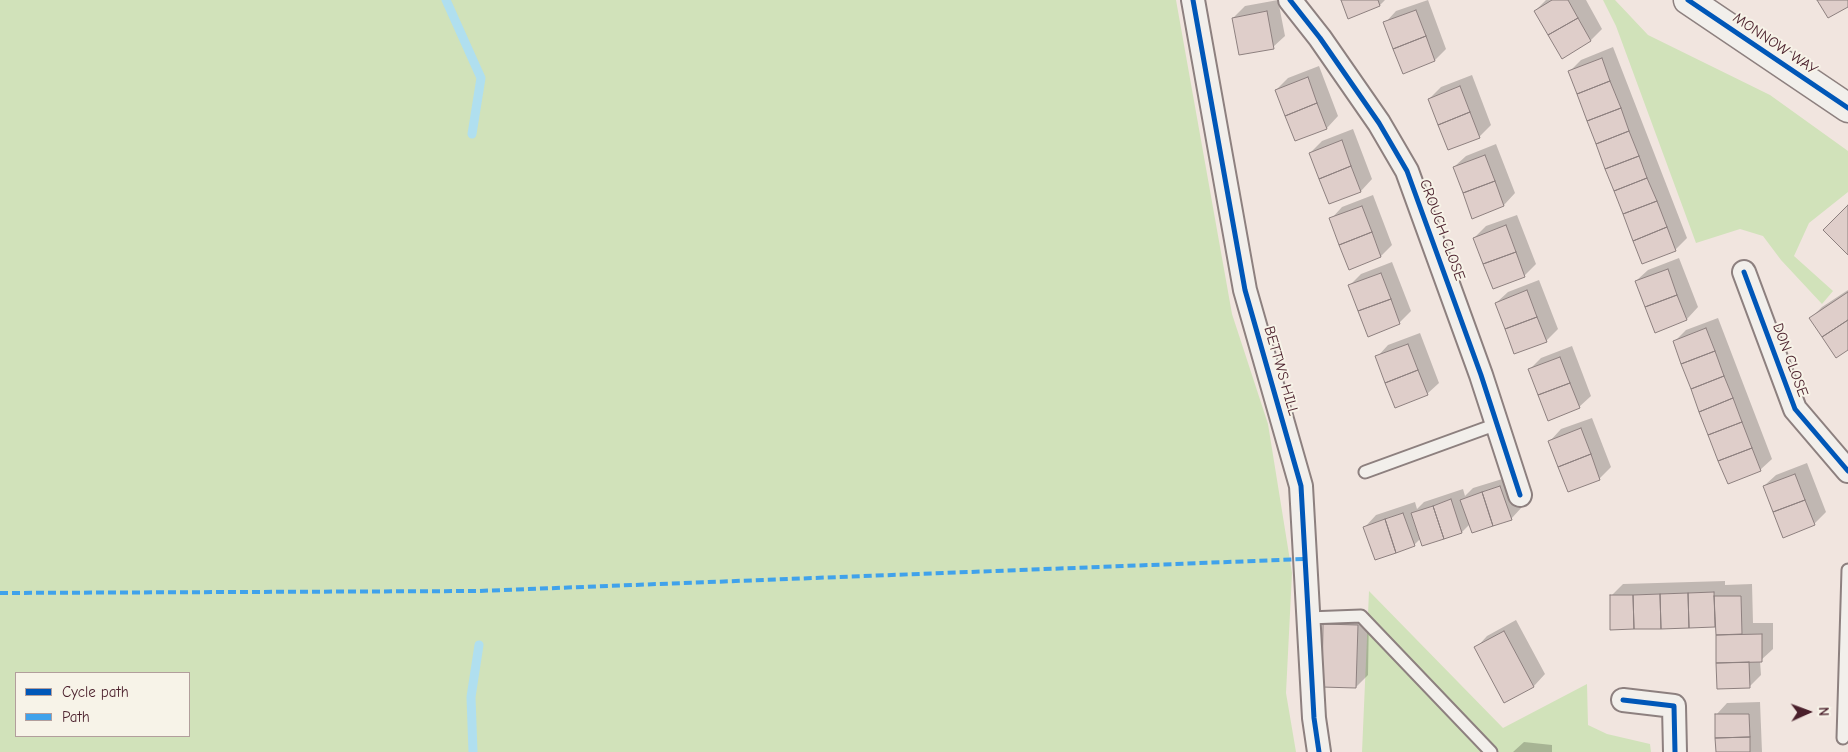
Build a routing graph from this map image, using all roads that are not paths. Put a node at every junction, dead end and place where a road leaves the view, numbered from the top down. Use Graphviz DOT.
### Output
graph roads {
  1 [pos="1193,0"];
  2 [pos="1290,0"];
  3 [pos="1688,0"];
  4 [pos="1848,108"];
  5 [pos="1744,272"];
  6 [pos="1497,424"];
  7 [pos="1848,471"];
  8 [pos="1365,472"];
  9 [pos="1520,495"];
  10 [pos="1848,570"];
  11 [pos="1308,618"];
  12 [pos="1623,700"];
  13 [pos="1843,738"];
  14 [pos="1319,752"];
  15 [pos="1491,752"];
  16 [pos="1675,752"];
  1 -- 11 [label="street, BETTWS HILL"];
  2 -- 6 [label="street, CROUCH CLOSE"];
  3 -- 4 [label="street, MONNOW WAY"];
  5 -- 7 [label="street, DON CLOSE"];
  6 -- 8 [label="lane"];
  6 -- 9 [label="street, CROUCH CLOSE"];
  10 -- 13 [label="lane"];
  11 -- 14 [label="street, BETTWS HILL"];
  11 -- 15 [label="lane"];
  12 -- 16 [label="street"];
}
